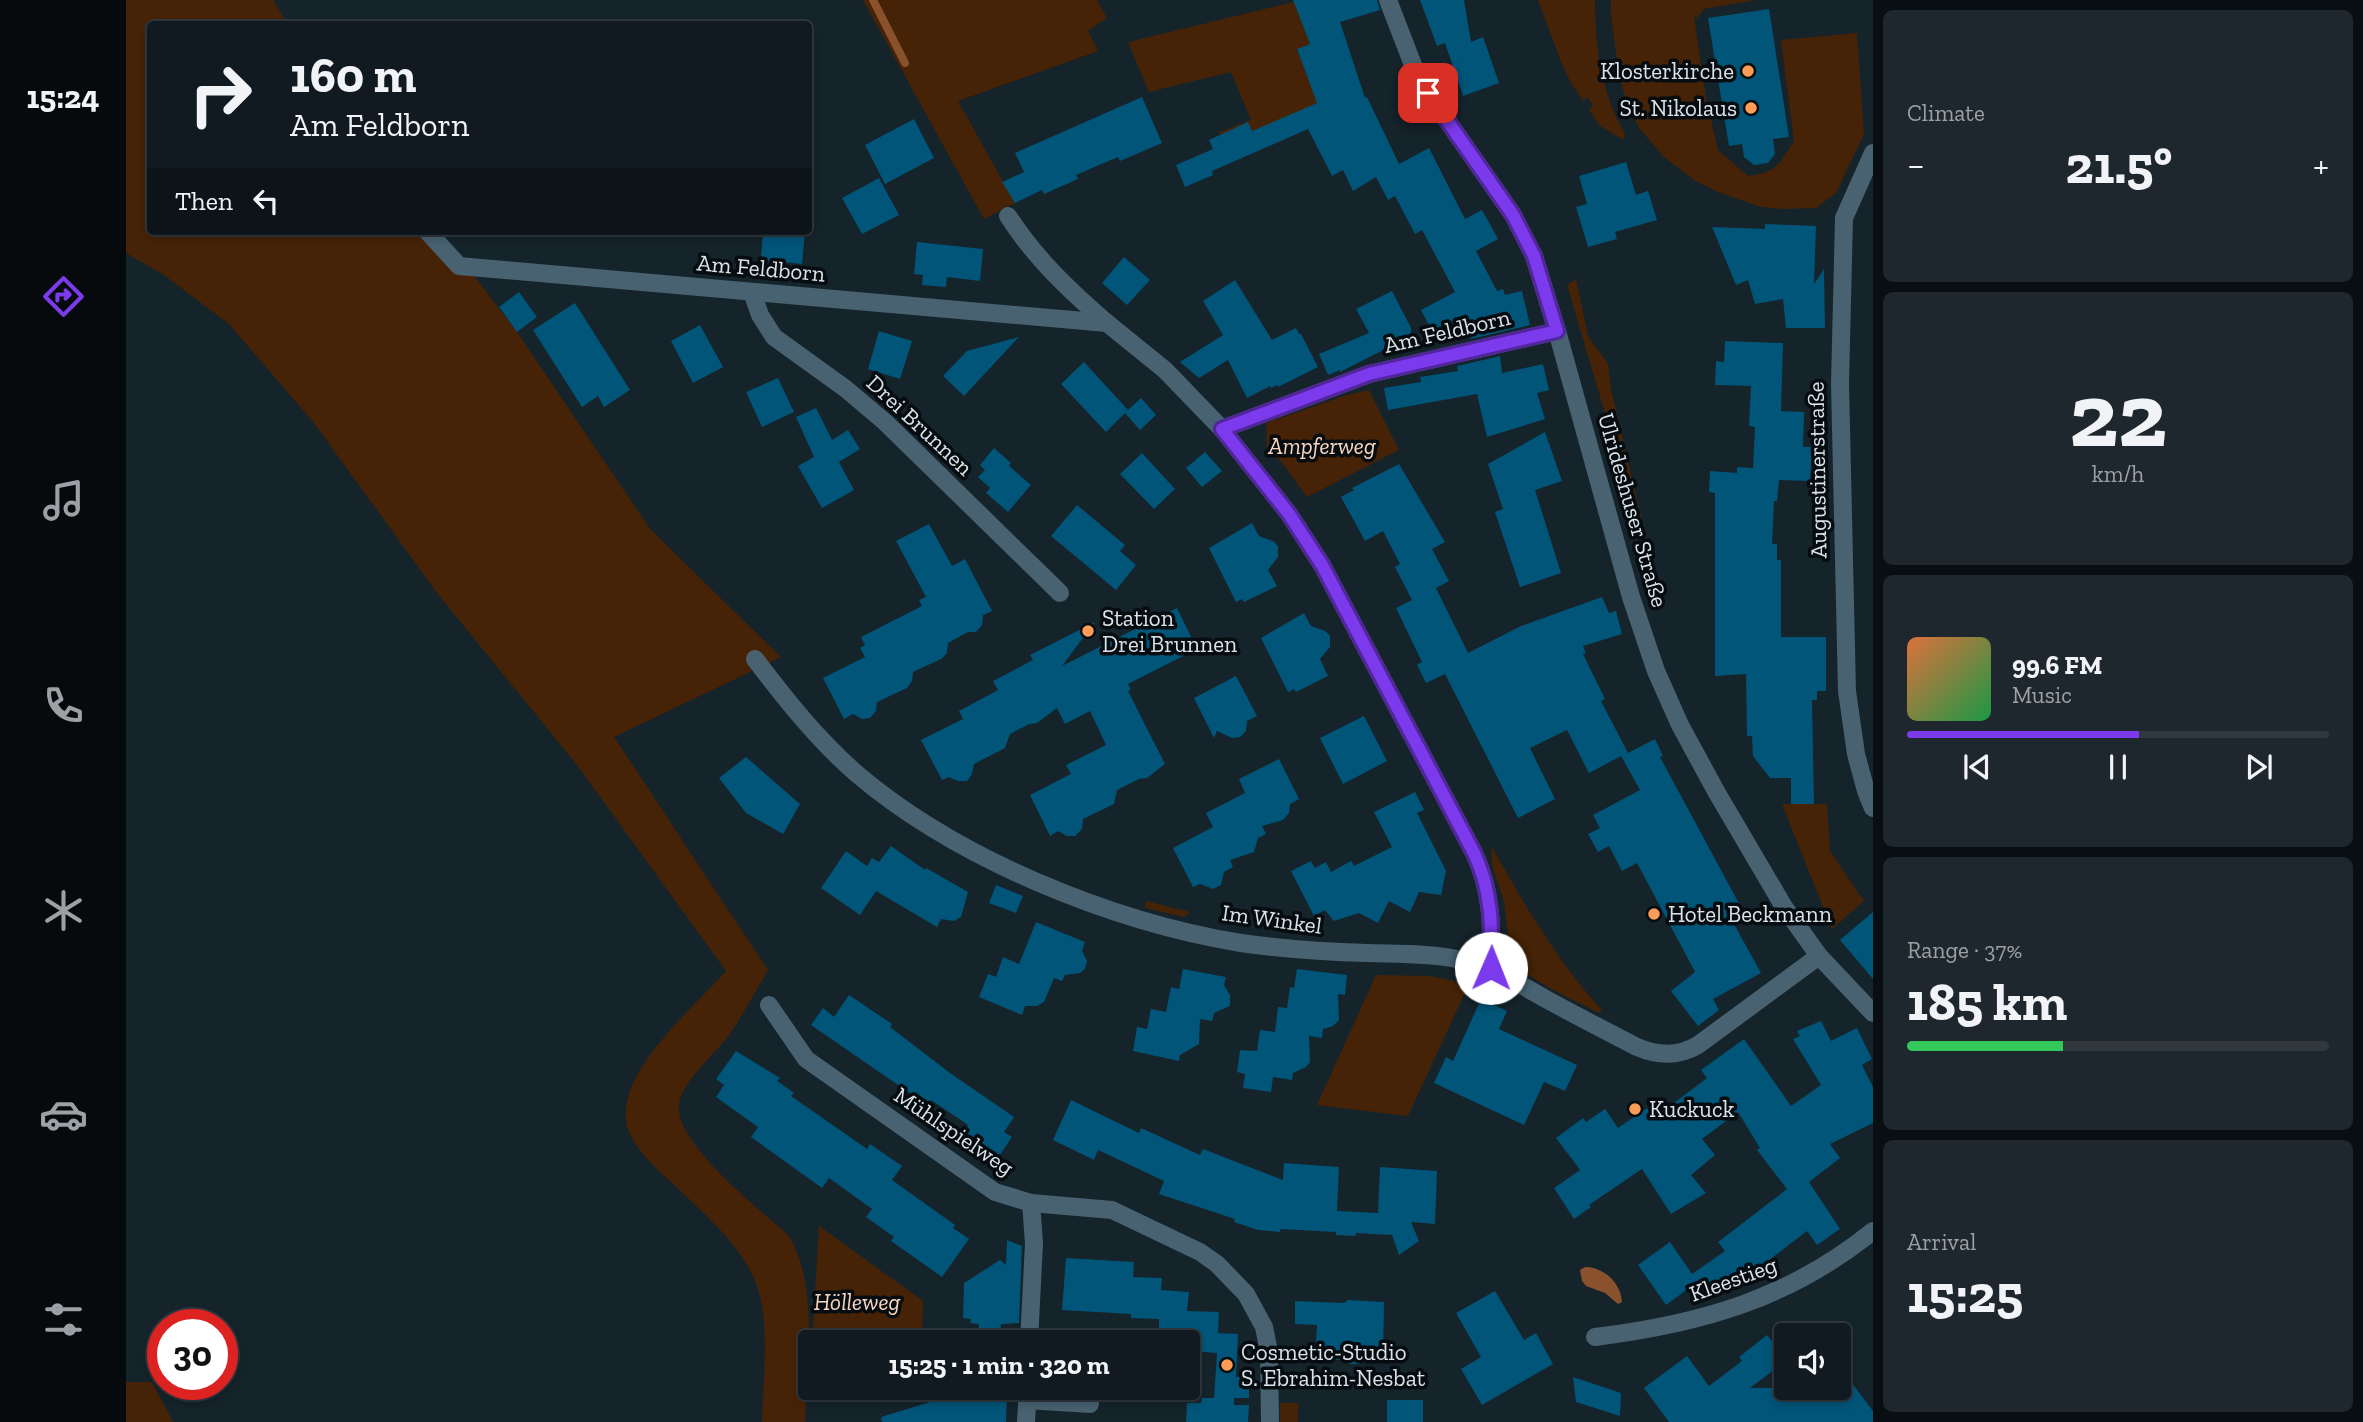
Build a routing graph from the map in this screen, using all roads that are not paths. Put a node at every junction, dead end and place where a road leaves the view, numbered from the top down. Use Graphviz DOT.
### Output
graph roads {
  1 [pos="1388,0"];
  2 [pos="1873,153"];
  3 [pos="1008,216"];
  4 [pos="431,235"];
  5 [pos="752,292"];
  6 [pos="1107,323"];
  7 [pos="1557,331"];
  8 [pos="1222,429"];
  9 [pos="1060,593"];
  10 [pos="755,659"];
  11 [pos="1869,799"];
  12 [pos="1819,956"];
  13 [pos="1491,968"];
  14 [pos="769,1005"];
  15 [pos="1873,1013"];
  16 [pos="1031,1203"];
  17 [pos="1873,1231"];
  18 [pos="1030,1330"];
  19 [pos="1595,1337"];
  20 [pos="1028,1400"];
  21 [pos="1065,1400"];
  22 [pos="1090,1404"];
  23 [pos="1026,1422"];
  24 [pos="1270,1422"];
  1 -- 7 [label="street, Ulrideshuser Straße"];
  2 -- 11 [label="street, Augustinerstraße"];
  3 -- 6 [label="street"];
  4 -- 5 [label="street, Am Feldborn"];
  5 -- 6 [label="street, Am Feldborn"];
  5 -- 9 [label="street, Drei Brunnen"];
  6 -- 8 [label="street"];
  7 -- 8 [label="street, Am Feldborn"];
  7 -- 12 [label="street, Ulrideshuser Straße"];
  8 -- 13 [label="street"];
  10 -- 13 [label="street, Im Winkel"];
  12 -- 13 [label="street, Im Winkel"];
  12 -- 15 [label="street, Ulrideshuser Straße"];
  14 -- 16 [label="street, Mühlspielweg"];
  16 -- 18 [label="street"];
  16 -- 24 [label="street, Mühlspielweg"];
  17 -- 19 [label="street, Kleestieg"];
  20 -- 23 [label="street"];
  21 -- 22 [label="street"];
}
